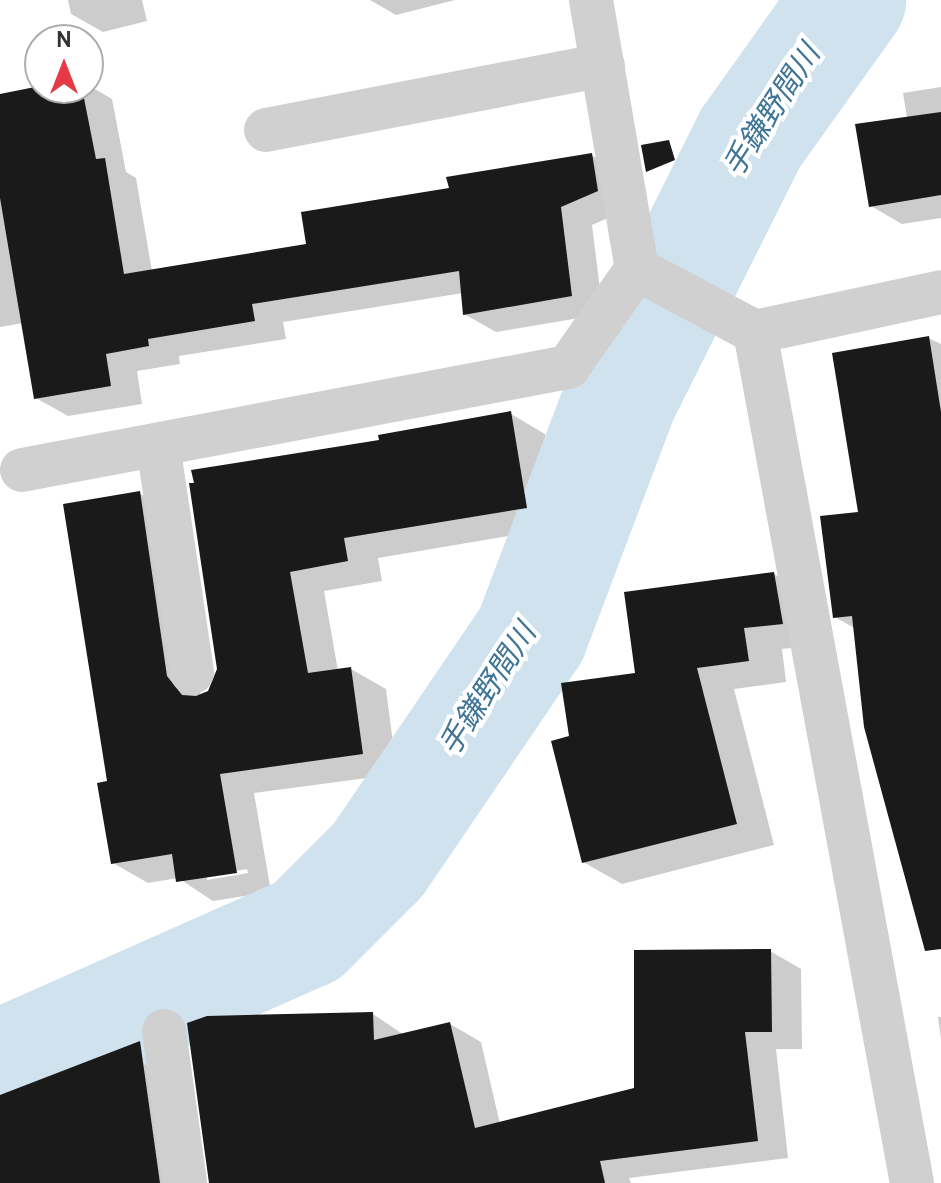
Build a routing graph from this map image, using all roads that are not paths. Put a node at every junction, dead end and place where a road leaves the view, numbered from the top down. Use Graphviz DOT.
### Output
graph roads {
  1 [pos="591,0"];
  2 [pos="603,65"];
  3 [pos="266,130"];
  4 [pos="637,269"];
  5 [pos="941,292"];
  6 [pos="755,332"];
  7 [pos="158,445"];
  8 [pos="22,470"];
  9 [pos="192,672"];
  10 [pos="164,1031"];
  11 [pos="185,1183"];
  12 [pos="912,1183"];
  1 -- 2 [label="street"];
  2 -- 3 [label="street"];
  2 -- 4 [label="street"];
  4 -- 6 [label="street"];
  4 -- 7 [label="street"];
  5 -- 6 [label="street"];
  6 -- 12 [label="street"];
  7 -- 8 [label="street"];
  7 -- 9 [label="street"];
  10 -- 11 [label="street"];
}
